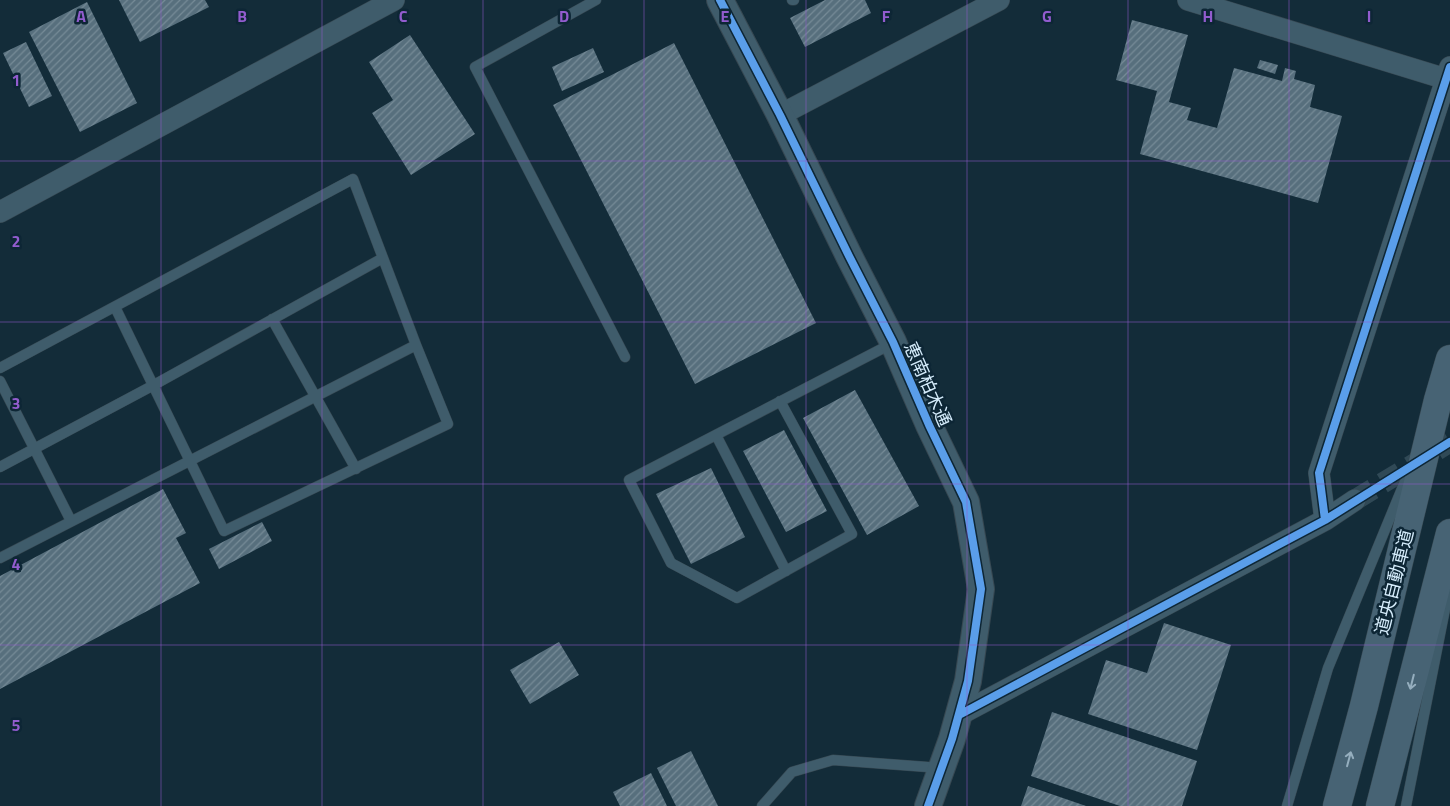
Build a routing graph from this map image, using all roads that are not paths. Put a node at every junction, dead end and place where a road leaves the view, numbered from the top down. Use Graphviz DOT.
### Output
graph roads {
  1 [pos="394,0"];
  2 [pos="596,0"];
  3 [pos="720,0"];
  4 [pos="999,0"];
  5 [pos="1188,0"];
  6 [pos="1448,73"];
  7 [pos="780,116"];
  8 [pos="0,212"];
  9 [pos="383,258"];
  10 [pos="115,307"];
  11 [pos="272,320"];
  12 [pos="893,342"];
  13 [pos="416,345"];
  14 [pos="626,357"];
  15 [pos="1450,359"];
  16 [pos="0,368"];
  17 [pos="0,381"];
  18 [pos="152,386"];
  19 [pos="315,396"];
  20 [pos="1438,400"];
  21 [pos="780,401"];
  22 [pos="716,435"];
  23 [pos="34,449"];
  24 [pos="189,460"];
  25 [pos="0,467"];
  26 [pos="356,468"];
  27 [pos="1355,500"];
  28 [pos="1325,520"];
  29 [pos="71,521"];
  30 [pos="1450,533"];
  31 [pos="0,558"];
  32 [pos="786,571"];
  33 [pos="1450,583"];
  34 [pos="959,715"];
  35 [pos="942,768"];
  36 [pos="762,806"];
  37 [pos="928,806"];
  38 [pos="1287,806"];
  39 [pos="1336,806"];
  40 [pos="1380,806"];
  41 [pos="1406,806"];
  1 -- 8 [label="street"];
  2 -- 14 [label="lane"];
  3 -- 7 [label="street, 恵南柏木通"];
  4 -- 7 [label="street"];
  5 -- 6 [label="street"];
  6 -- 28 [label="street"];
  7 -- 12 [label="street, 恵南柏木通"];
  9 -- 10 [label="lane"];
  9 -- 11 [label="lane"];
  9 -- 13 [label="lane"];
  10 -- 16 [label="lane"];
  10 -- 18 [label="lane"];
  11 -- 18 [label="lane"];
  11 -- 19 [label="lane"];
  12 -- 21 [label="lane"];
  12 -- 34 [label="street, 恵南柏木通"];
  13 -- 19 [label="lane"];
  13 -- 26 [label="lane"];
  15 -- 20 [label="highway, 道央自動車道"];
  17 -- 23 [label="lane"];
  18 -- 23 [label="lane"];
  18 -- 24 [label="lane"];
  19 -- 24 [label="lane"];
  19 -- 26 [label="lane"];
  20 -- 38 [label="lane"];
  39 -- 20 [label="highway, 道央自動車道, one-way"];
  21 -- 22 [label="lane"];
  21 -- 32 [label="lane"];
  22 -- 32 [label="lane"];
  22 -- 32 [label="lane"];
  23 -- 25 [label="lane"];
  23 -- 29 [label="lane"];
  24 -- 26 [label="lane"];
  24 -- 29 [label="lane"];
  27 -- 28 [label="street"];
  28 -- 34 [label="street"];
  29 -- 31 [label="lane"];
  30 -- 40 [label="highway, one-way"];
  33 -- 41 [label="lane"];
  34 -- 35 [label="street, 恵南柏木通"];
  35 -- 36 [label="lane"];
  35 -- 37 [label="street, 恵南柏木通"];
}
